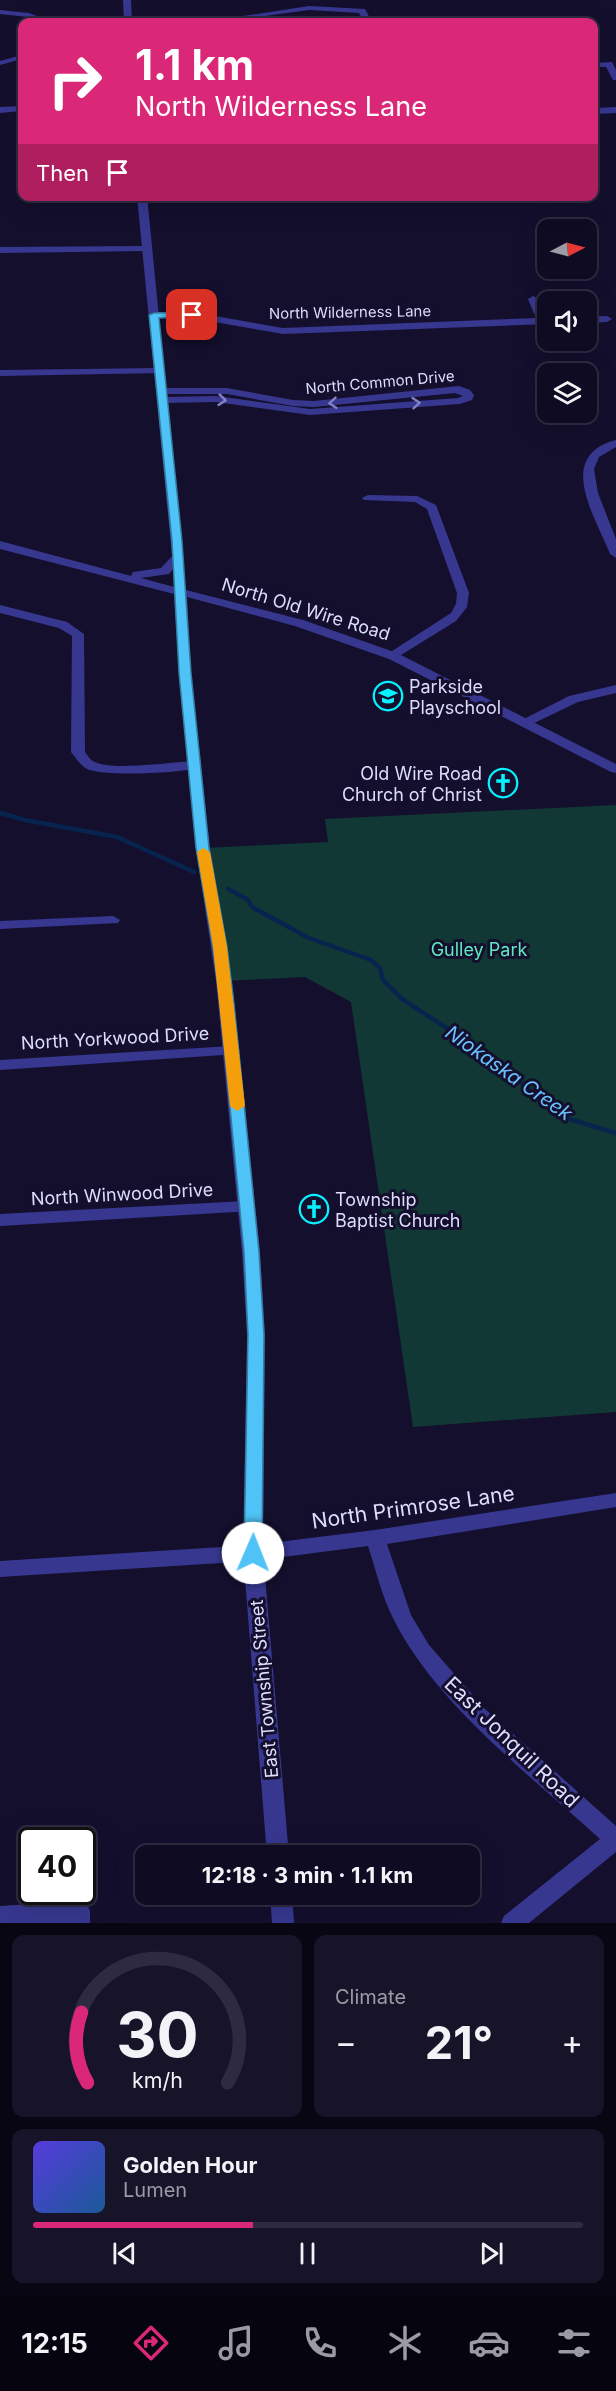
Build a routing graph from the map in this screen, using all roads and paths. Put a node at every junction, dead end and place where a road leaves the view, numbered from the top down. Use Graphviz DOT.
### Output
graph roads {
  1 [pos="127,0"];
  2 [pos="0,12"];
  3 [pos="38,18"];
  4 [pos="128,18"];
  5 [pos="240,18"];
  6 [pos="366,18"];
  7 [pos="18,58"];
  8 [pos="0,63"];
  9 [pos="598,65"];
  10 [pos="616,78"];
  11 [pos="18,109"];
  12 [pos="0,110"];
  13 [pos="616,110"];
  14 [pos="598,111"];
  15 [pos="142,201"];
  16 [pos="146,248"];
  17 [pos="0,250"];
  18 [pos="532,299"];
  19 [pos="537,308"];
  20 [pos="154,315"];
  21 [pos="597,319"];
  22 [pos="607,319"];
  23 [pos="537,322"];
  24 [pos="159,371"];
  25 [pos="0,373"];
  26 [pos="163,395"];
  27 [pos="616,443"];
  28 [pos="368,498"];
  29 [pos="0,544"];
  30 [pos="616,554"];
  31 [pos="178,556"];
  32 [pos="110,572"];
  33 [pos="179,590"];
  34 [pos="0,609"];
  35 [pos="393,656"];
  36 [pos="616,689"];
  37 [pos="523,723"];
  38 [pos="194,765"];
  39 [pos="616,769"];
  40 [pos="113,920"];
  41 [pos="0,925"];
  42 [pos="232,1051"];
  43 [pos="0,1065"];
  44 [pos="246,1207"];
  45 [pos="0,1220"];
  46 [pos="616,1500"];
  47 [pos="375,1538"];
  48 [pos="253,1553"];
  49 [pos="0,1569"];
  50 [pos="616,1840"];
  51 [pos="277,1845"];
  52 [pos="282,1905"];
  53 [pos="0,1916"];
  54 [pos="79,1917"];
  55 [pos="283,1923"];
  56 [pos="512,1923"];
  1 -- 4 [label="street"];
  2 -- 3 [label="street"];
  5 -- 6 [label="street"];
  7 -- 8 [label="street"];
  9 -- 10 [label="street"];
  11 -- 12 [label="street"];
  13 -- 14 [label="street"];
  15 -- 16 [label="street, East Township Street"];
  16 -- 17 [label="street"];
  16 -- 20 [label="street, East Township Street"];
  18 -- 19 [label="street"];
  20 -- 23 [label="street, North Wilderness Lane"];
  20 -- 24 [label="street, East Township Street"];
  21 -- 22 [label="street"];
  24 -- 25 [label="street"];
  24 -- 26 [label="street, East Township Street"];
  26 -- 26 [label="street, North Common Drive, one-way"];
  26 -- 31 [label="street, East Township Street"];
  27 -- 30 [label="street"];
  28 -- 35 [label="street"];
  29 -- 32 [label="street, North Old Wire Road"];
  31 -- 32 [label="street"];
  31 -- 33 [label="street, East Township Street"];
  32 -- 33 [label="street, North Old Wire Road"];
  33 -- 35 [label="street, North Old Wire Road"];
  33 -- 38 [label="street, East Township Street"];
  34 -- 38 [label="street"];
  35 -- 37 [label="street, North Old Wire Road"];
  36 -- 37 [label="street"];
  37 -- 39 [label="street, North Old Wire Road"];
  38 -- 42 [label="street, East Township Street"];
  40 -- 41 [label="street"];
  42 -- 43 [label="street, North Yorkwood Drive"];
  42 -- 44 [label="street, East Township Street"];
  44 -- 45 [label="street, North Winwood Drive"];
  44 -- 48 [label="street, East Township Street"];
  46 -- 47 [label="street, North Primrose Lane"];
  47 -- 48 [label="street, North Primrose Lane"];
  47 -- 50 [label="street, East Jonquil Road"];
  48 -- 49 [label="street, North Primrose Lane"];
  48 -- 51 [label="street, East Township Street"];
  50 -- 56 [label="street"];
  52 -- 55 [label="street"];
  53 -- 54 [label="street"];
}
